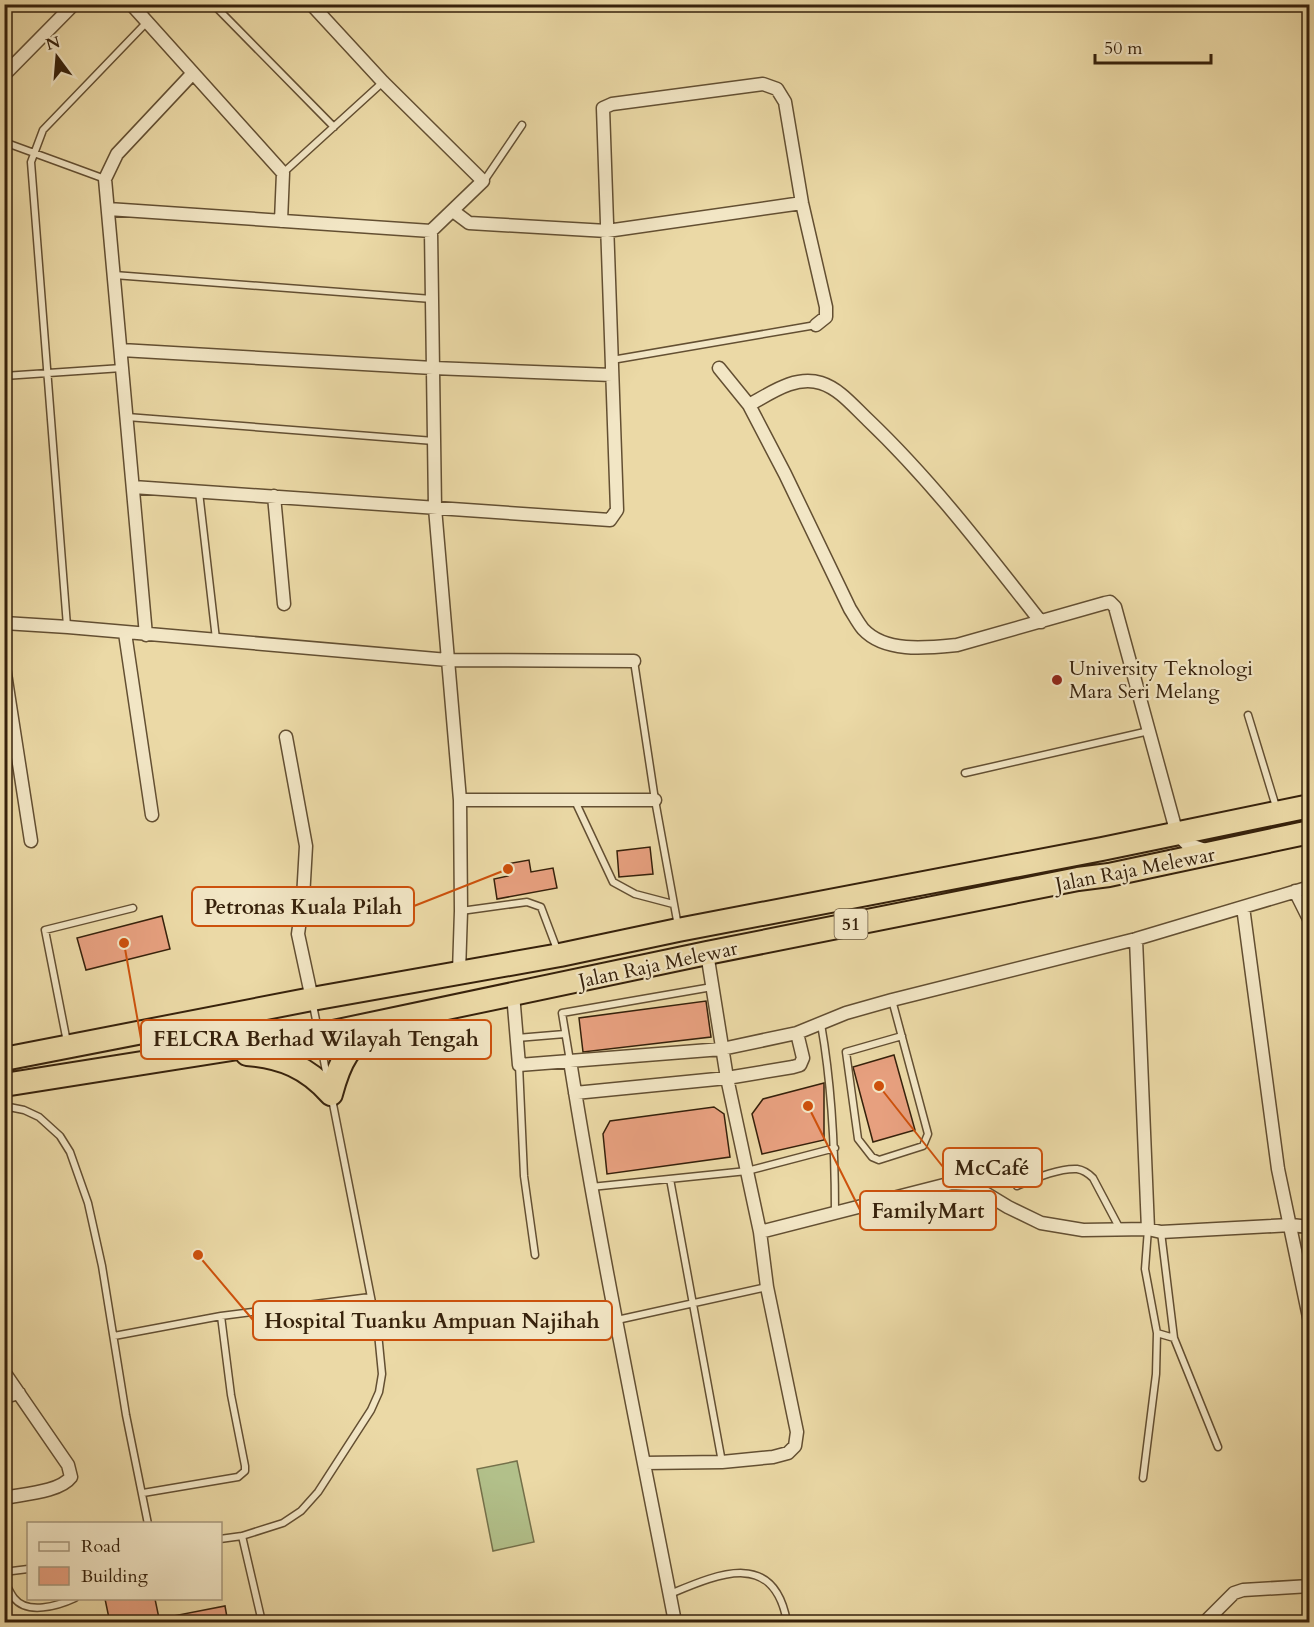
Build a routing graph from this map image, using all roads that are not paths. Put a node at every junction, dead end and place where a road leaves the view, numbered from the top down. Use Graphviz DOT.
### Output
graph roads {
  1 [pos="74,4"];
  2 [pos="131,4"];
  3 [pos="213,4"];
  4 [pos="311,4"];
  5 [pos="147,22"];
  6 [pos="193,72"];
  7 [pos="4,75"];
  8 [pos="383,82"];
  9 [pos="522,125"];
  10 [pos="334,127"];
  11 [pos="4,142"];
  12 [pos="34,153"];
  13 [pos="283,173"];
  14 [pos="105,179"];
  15 [pos="483,181"];
  16 [pos="802,203"];
  17 [pos="108,209"];
  18 [pos="453,211"];
  19 [pos="281,221"];
  20 [pos="431,231"];
  21 [pos="607,231"];
  22 [pos="114,275"];
  23 [pos="432,299"];
  24 [pos="816,325"];
  25 [pos="121,350"];
  26 [pos="612,360"];
  27 [pos="122,368"];
  28 [pos="433,368"];
  29 [pos="719,368"];
  30 [pos="47,372"];
  31 [pos="612,375"];
  32 [pos="4,376"];
  33 [pos="749,405"];
  34 [pos="126,417"];
  35 [pos="434,441"];
  36 [pos="133,487"];
  37 [pos="199,491"];
  38 [pos="274,496"];
  39 [pos="435,508"];
  40 [pos="284,604"];
  41 [pos="1041,622"];
  42 [pos="4,623"];
  43 [pos="68,627"];
  44 [pos="125,633"];
  45 [pos="146,635"];
  46 [pos="216,641"];
  47 [pos="448,660"];
  48 [pos="634,661"];
  49 [pos="4,667"];
  50 [pos="1248,715"];
  51 [pos="1149,731"];
  52 [pos="286,737"];
  53 [pos="965,774"];
  54 [pos="460,800"];
  55 [pos="574,800"];
  56 [pos="655,800"];
  57 [pos="1310,806"];
  58 [pos="1278,813"];
  59 [pos="152,815"];
  60 [pos="1310,832"];
  61 [pos="1177,834"];
  62 [pos="31,842"];
  63 [pos="1102,849"];
  64 [pos="1216,853"];
  65 [pos="1144,867"];
  66 [pos="1109,875"];
  67 [pos="1310,887"];
  68 [pos="1295,891"];
  69 [pos="673,904"];
  70 [pos="1243,907"];
  71 [pos="133,908"];
  72 [pos="461,911"];
  73 [pos="1310,921"];
  74 [pos="678,930"];
  75 [pos="1136,939"];
  76 [pos="707,953"];
  77 [pos="560,955"];
  78 [pos="459,972"];
  79 [pos="712,987"];
  80 [pos="513,994"];
  81 [pos="312,999"];
  82 [pos="892,1000"];
  83 [pos="394,1019"];
  84 [pos="820,1024"];
  85 [pos="797,1033"];
  86 [pos="565,1034"];
  87 [pos="319,1035"];
  88 [pos="902,1036"];
  89 [pos="517,1038"];
  90 [pos="722,1049"];
  91 [pos="213,1051"];
  92 [pos="4,1059"];
  93 [pos="71,1061"];
  94 [pos="570,1061"];
  95 [pos="519,1065"];
  96 [pos="727,1078"];
  97 [pos="4,1085"];
  98 [pos="575,1093"];
  99 [pos="331,1094"];
  100 [pos="4,1106"];
  101 [pos="835,1148"];
  102 [pos="747,1171"];
  103 [pos="670,1179"];
  104 [pos="591,1186"];
  105 [pos="1017,1186"];
  106 [pos="836,1212"];
  107 [pos="1291,1225"];
  108 [pos="1310,1227"];
  109 [pos="1148,1229"];
  110 [pos="1120,1230"];
  111 [pos="760,1232"];
  112 [pos="1161,1232"];
  113 [pos="535,1255"];
  114 [pos="767,1287"];
  115 [pos="370,1298"];
  116 [pos="693,1303"];
  117 [pos="221,1316"];
  118 [pos="617,1320"];
  119 [pos="1310,1322"];
  120 [pos="1157,1333"];
  121 [pos="114,1336"];
  122 [pos="1174,1338"];
  123 [pos="4,1372"];
  124 [pos="19,1393"];
  125 [pos="4,1397"];
  126 [pos="1218,1447"];
  127 [pos="644,1462"];
  128 [pos="722,1462"];
  129 [pos="1143,1478"];
  130 [pos="143,1493"];
  131 [pos="4,1498"];
  132 [pos="148,1522"];
  133 [pos="242,1536"];
  134 [pos="222,1539"];
  135 [pos="27,1569"];
  136 [pos="4,1572"];
  137 [pos="4,1580"];
  138 [pos="1310,1586"];
  139 [pos="670,1594"];
  140 [pos="72,1600"];
  141 [pos="262,1623"];
  142 [pos="675,1623"];
  143 [pos="787,1623"];
  144 [pos="1205,1623"];
  1 -- 7 [label="street"];
  2 -- 5 [label="street"];
  3 -- 10 [label="lane"];
  4 -- 8 [label="street"];
  5 -- 6 [label="street"];
  5 -- 12 [label="lane"];
  6 -- 13 [label="street"];
  6 -- 14 [label="street"];
  8 -- 10 [label="lane"];
  8 -- 15 [label="street"];
  9 -- 15 [label="lane"];
  10 -- 13 [label="lane"];
  11 -- 12 [label="lane"];
  12 -- 14 [label="lane"];
  12 -- 30 [label="lane"];
  13 -- 19 [label="street"];
  14 -- 17 [label="street"];
  15 -- 18 [label="street"];
  16 -- 21 [label="street"];
  16 -- 21 [label="street"];
  16 -- 24 [label="street"];
  17 -- 19 [label="street"];
  17 -- 22 [label="street"];
  18 -- 20 [label="street"];
  18 -- 21 [label="street"];
  19 -- 20 [label="street"];
  20 -- 23 [label="street"];
  21 -- 26 [label="street"];
  22 -- 23 [label="lane"];
  22 -- 25 [label="street"];
  23 -- 28 [label="street"];
  24 -- 26 [label="lane"];
  25 -- 27 [label="street"];
  25 -- 28 [label="street"];
  26 -- 31 [label="street"];
  27 -- 30 [label="lane"];
  27 -- 34 [label="street"];
  28 -- 31 [label="street"];
  28 -- 35 [label="street"];
  29 -- 33 [label="street"];
  30 -- 32 [label="lane"];
  30 -- 43 [label="lane"];
  31 -- 39 [label="street"];
  33 -- 41 [label="street"];
  33 -- 41 [label="street"];
  34 -- 35 [label="lane"];
  34 -- 36 [label="street"];
  35 -- 39 [label="street"];
  36 -- 37 [label="street"];
  36 -- 45 [label="street"];
  37 -- 38 [label="street"];
  37 -- 46 [label="lane"];
  38 -- 39 [label="street"];
  38 -- 40 [label="street"];
  39 -- 47 [label="street"];
  41 -- 51 [label="street"];
  42 -- 43 [label="street"];
  43 -- 44 [label="street"];
  44 -- 45 [label="street"];
  44 -- 59 [label="street"];
  45 -- 46 [label="street"];
  46 -- 47 [label="street"];
  47 -- 48 [label="street"];
  47 -- 54 [label="street"];
  48 -- 56 [label="lane"];
  49 -- 62 [label="street"];
  50 -- 58 [label="lane"];
  51 -- 53 [label="lane"];
  51 -- 61 [label="street"];
  52 -- 81 [label="street"];
  54 -- 55 [label="street"];
  54 -- 72 [label="street"];
  55 -- 56 [label="street"];
  55 -- 69 [label="lane"];
  56 -- 69 [label="lane"];
  57 -- 58 [label="highway, Jalan Raja Melewar / 51"];
  58 -- 61 [label="highway, Jalan Raja Melewar / 51"];
  60 -- 64 [label="highway, Jalan Raja Melewar / 51"];
  61 -- 63 [label="highway, Jalan Raja Melewar / 51"];
  61 -- 64 [label="street"];
  61 -- 65 [label="street"];
  63 -- 66 [label="highway"];
  63 -- 74 [label="highway, Jalan Raja Melewar / 51"];
  64 -- 65 [label="highway, Jalan Raja Melewar / 51"];
  65 -- 66 [label="highway, Jalan Raja Melewar / 51"];
  66 -- 76 [label="highway, Jalan Raja Melewar / 51"];
  67 -- 68 [label="street"];
  68 -- 70 [label="street"];
  68 -- 73 [label="street"];
  69 -- 74 [label="lane"];
  70 -- 75 [label="street"];
  70 -- 107 [label="street"];
  71 -- 93 [label="lane"];
  72 -- 77 [label="lane"];
  72 -- 78 [label="street"];
  74 -- 77 [label="highway, Jalan Raja Melewar / 51"];
  75 -- 82 [label="street"];
  75 -- 109 [label="street"];
  76 -- 79 [label="street"];
  76 -- 80 [label="highway, Jalan Raja Melewar / 51"];
  77 -- 78 [label="highway, Jalan Raja Melewar / 51"];
  78 -- 81 [label="highway, Jalan Raja Melewar / 51"];
  79 -- 86 [label="lane"];
  79 -- 90 [label="street"];
  80 -- 83 [label="highway, Jalan Raja Melewar / 51"];
  80 -- 89 [label="street"];
  81 -- 87 [label="lane"];
  81 -- 93 [label="highway, Jalan Raja Melewar / 51"];
  82 -- 84 [label="street"];
  82 -- 88 [label="lane"];
  83 -- 87 [label="highway, Jalan Raja Melewar / 51"];
  83 -- 99 [label="highway"];
  84 -- 85 [label="street"];
  84 -- 101 [label="lane"];
  85 -- 90 [label="street"];
  85 -- 96 [label="street"];
  86 -- 89 [label="lane"];
  86 -- 94 [label="lane"];
  87 -- 91 [label="highway, Jalan Raja Melewar / 51"];
  87 -- 99 [label="lane"];
  88 -- 88 [label="lane"];
  89 -- 95 [label="street"];
  90 -- 94 [label="street"];
  90 -- 96 [label="street"];
  91 -- 93 [label="highway, Jalan Raja Melewar / 51"];
  91 -- 99 [label="highway"];
  92 -- 93 [label="highway, Jalan Raja Melewar / 51"];
  93 -- 97 [label="highway, Jalan Raja Melewar / 51"];
  94 -- 95 [label="street"];
  94 -- 98 [label="street"];
  95 -- 113 [label="lane"];
  96 -- 98 [label="street"];
  96 -- 102 [label="street"];
  98 -- 104 [label="street"];
  99 -- 115 [label="lane"];
  100 -- 121 [label="lane"];
  101 -- 102 [label="lane"];
  101 -- 106 [label="lane"];
  102 -- 103 [label="lane"];
  102 -- 111 [label="street"];
  103 -- 104 [label="lane"];
  103 -- 116 [label="lane"];
  104 -- 118 [label="street"];
  105 -- 110 [label="lane"];
  106 -- 110 [label="street"];
  106 -- 111 [label="street"];
  107 -- 108 [label="street"];
  107 -- 112 [label="street"];
  107 -- 119 [label="street"];
  109 -- 110 [label="street"];
  109 -- 112 [label="street"];
  109 -- 120 [label="lane"];
  111 -- 114 [label="street"];
  112 -- 122 [label="lane"];
  114 -- 116 [label="lane"];
  114 -- 128 [label="street"];
  115 -- 117 [label="lane"];
  115 -- 133 [label="lane"];
  116 -- 118 [label="lane"];
  116 -- 128 [label="lane"];
  117 -- 121 [label="lane"];
  117 -- 130 [label="lane"];
  118 -- 127 [label="street"];
  120 -- 122 [label="lane"];
  120 -- 129 [label="lane"];
  121 -- 130 [label="lane"];
  122 -- 126 [label="lane"];
  123 -- 124 [label="street"];
  124 -- 125 [label="street"];
  124 -- 131 [label="street"];
  127 -- 128 [label="street"];
  127 -- 139 [label="street"];
  130 -- 132 [label="lane"];
  133 -- 134 [label="lane"];
  133 -- 141 [label="lane"];
  135 -- 136 [label="lane"];
  137 -- 140 [label="lane"];
  138 -- 144 [label="street"];
  139 -- 142 [label="street"];
  139 -- 143 [label="lane"];
}
